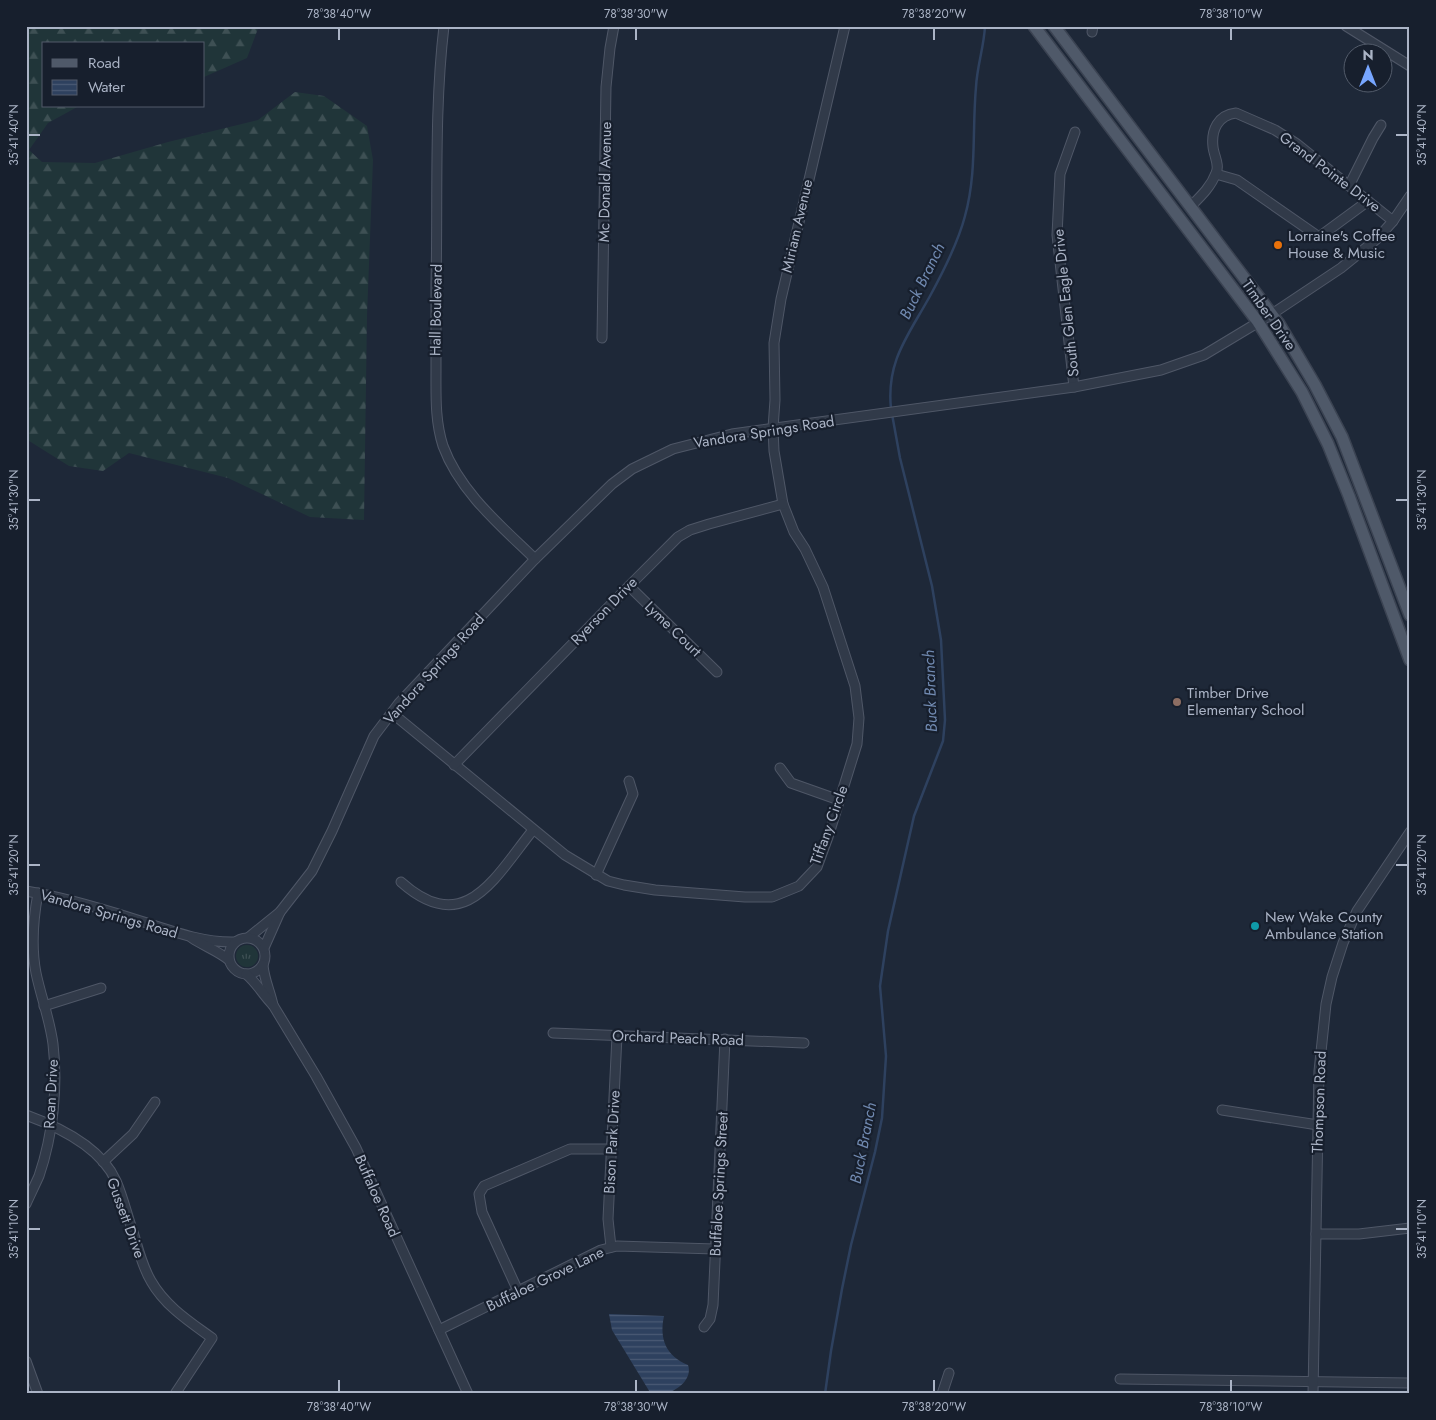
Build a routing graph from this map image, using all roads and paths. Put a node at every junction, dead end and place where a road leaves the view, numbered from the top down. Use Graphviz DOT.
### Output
graph roads {
  1 [pos="444,26"];
  2 [pos="614,26"];
  3 [pos="846,26"];
  4 [pos="1034,26"];
  5 [pos="1054,26"];
  6 [pos="1346,26"];
  7 [pos="1410,66"];
  8 [pos="1381,125"];
  9 [pos="1075,132"];
  10 [pos="1216,174"];
  11 [pos="1349,186"];
  12 [pos="1410,196"];
  13 [pos="1368,201"];
  14 [pos="1190,207"];
  15 [pos="1393,221"];
  16 [pos="1272,314"];
  17 [pos="1258,322"];
  18 [pos="602,338"];
  19 [pos="1074,387"];
  20 [pos="773,428"];
  21 [pos="783,504"];
  22 [pos="535,559"];
  23 [pos="628,586"];
  24 [pos="1410,615"];
  25 [pos="1410,660"];
  26 [pos="717,672"];
  27 [pos="392,713"];
  28 [pos="454,765"];
  29 [pos="780,768"];
  30 [pos="629,781"];
  31 [pos="839,800"];
  32 [pos="533,830"];
  33 [pos="1410,832"];
  34 [pos="596,875"];
  35 [pos="401,882"];
  36 [pos="26,892"];
  37 [pos="38,894"];
  38 [pos="280,912"];
  39 [pos="249,937"];
  40 [pos="192,938"];
  41 [pos="235,942"];
  42 [pos="264,948"];
  43 [pos="229,960"];
  44 [pos="263,964"];
  45 [pos="246,974"];
  46 [pos="101,988"];
  47 [pos="273,1005"];
  48 [pos="44,1006"];
  49 [pos="553,1033"];
  50 [pos="617,1036"];
  51 [pos="725,1040"];
  52 [pos="804,1043"];
  53 [pos="155,1102"];
  54 [pos="1222,1110"];
  55 [pos="26,1115"];
  56 [pos="50,1124"];
  57 [pos="1318,1125"];
  58 [pos="611,1149"];
  59 [pos="103,1162"];
  60 [pos="26,1204"];
  61 [pos="1410,1228"];
  62 [pos="1316,1234"];
  63 [pos="611,1248"];
  64 [pos="716,1249"];
  65 [pos="518,1291"];
  66 [pos="704,1327"];
  67 [pos="439,1330"];
  68 [pos="26,1361"];
  69 [pos="949,1373"];
  70 [pos="1120,1379"];
  71 [pos="1313,1382"];
  72 [pos="1410,1383"];
  73 [pos="38,1394"];
  74 [pos="175,1394"];
  75 [pos="468,1394"];
  76 [pos="942,1394"];
  77 [pos="1313,1394"];
  1 -- 22 [label="street, Hall Boulevard"];
  2 -- 18 [label="street, Mc Donald Avenue"];
  3 -- 20 [label="street, Miriam Avenue"];
  4 -- 17 [label="main road, Timber Drive"];
  5 -- 14 [label="main road, Timber Drive"];
  6 -- 7 [label="street"];
  8 -- 11 [label="street"];
  9 -- 19 [label="street, South Glen Eagle Drive"];
  10 -- 11 [label="street, Grand Pointe Drive"];
  10 -- 13 [label="street"];
  10 -- 14 [label="street"];
  11 -- 13 [label="street, Grand Pointe Drive"];
  12 -- 15 [label="street, Vandora Springs Road"];
  13 -- 15 [label="street, Grand Pointe Drive"];
  14 -- 16 [label="main road, Timber Drive"];
  15 -- 16 [label="street, Vandora Springs Road"];
  16 -- 17 [label="street, Vandora Springs Road"];
  16 -- 24 [label="main road, Timber Drive"];
  17 -- 19 [label="street, Vandora Springs Road"];
  17 -- 25 [label="main road, Timber Drive"];
  19 -- 20 [label="street, Vandora Springs Road"];
  20 -- 21 [label="street, Tiffany Circle"];
  20 -- 22 [label="street, Vandora Springs Road"];
  21 -- 23 [label="street, Ryerson Drive"];
  21 -- 31 [label="street, Tiffany Circle"];
  22 -- 27 [label="street, Vandora Springs Road"];
  23 -- 26 [label="street, Lyme Court"];
  23 -- 28 [label="street, Ryerson Drive"];
  27 -- 28 [label="street, Tiffany Circle"];
  27 -- 38 [label="street, Vandora Springs Road"];
  28 -- 32 [label="street, Tiffany Circle"];
  29 -- 31 [label="street"];
  30 -- 34 [label="street"];
  31 -- 34 [label="street, Tiffany Circle"];
  32 -- 34 [label="street, Tiffany Circle"];
  32 -- 35 [label="street"];
  33 -- 57 [label="street, Thompson Road"];
  36 -- 37 [label="street, Vandora Springs Road"];
  37 -- 40 [label="street, Vandora Springs Road"];
  37 -- 48 [label="street, Roan Drive"];
  38 -- 39 [label="street, Vandora Springs Road"];
  38 -- 42 [label="street, Vandora Springs Road"];
  39 -- 41 [label="street"];
  39 -- 42 [label="street"];
  40 -- 41 [label="street, Vandora Springs Road"];
  40 -- 43 [label="street, Vandora Springs Road"];
  41 -- 43 [label="street"];
  42 -- 44 [label="street"];
  43 -- 45 [label="street"];
  44 -- 45 [label="street"];
  44 -- 47 [label="street, Buffaloe Road"];
  45 -- 47 [label="street, Buffaloe Road"];
  46 -- 48 [label="street"];
  47 -- 67 [label="street, Buffaloe Road"];
  48 -- 56 [label="street, Roan Drive"];
  49 -- 50 [label="street, Orchard Peach Road"];
  50 -- 51 [label="street, Orchard Peach Road"];
  50 -- 58 [label="street, Bison Park Drive"];
  51 -- 52 [label="street, Orchard Peach Road"];
  51 -- 64 [label="street, Buffaloe Springs Street"];
  53 -- 59 [label="street"];
  54 -- 57 [label="street"];
  55 -- 56 [label="street, Gussett Drive"];
  56 -- 59 [label="street, Gussett Drive"];
  56 -- 60 [label="street, Roan Drive"];
  57 -- 62 [label="street, Thompson Road"];
  58 -- 63 [label="street, Bison Park Drive"];
  58 -- 65 [label="street"];
  59 -- 74 [label="street, Gussett Drive"];
  61 -- 62 [label="street"];
  62 -- 71 [label="street, Thompson Road"];
  63 -- 64 [label="street, Buffaloe Grove Lane"];
  63 -- 65 [label="street, Buffaloe Grove Lane"];
  64 -- 66 [label="street, Buffaloe Springs Street"];
  65 -- 67 [label="street, Buffaloe Grove Lane"];
  67 -- 75 [label="street, Buffaloe Road"];
  68 -- 73 [label="street"];
  69 -- 76 [label="street"];
  70 -- 71 [label="street"];
  71 -- 72 [label="street"];
  71 -- 77 [label="street, Thompson Road"];
}
